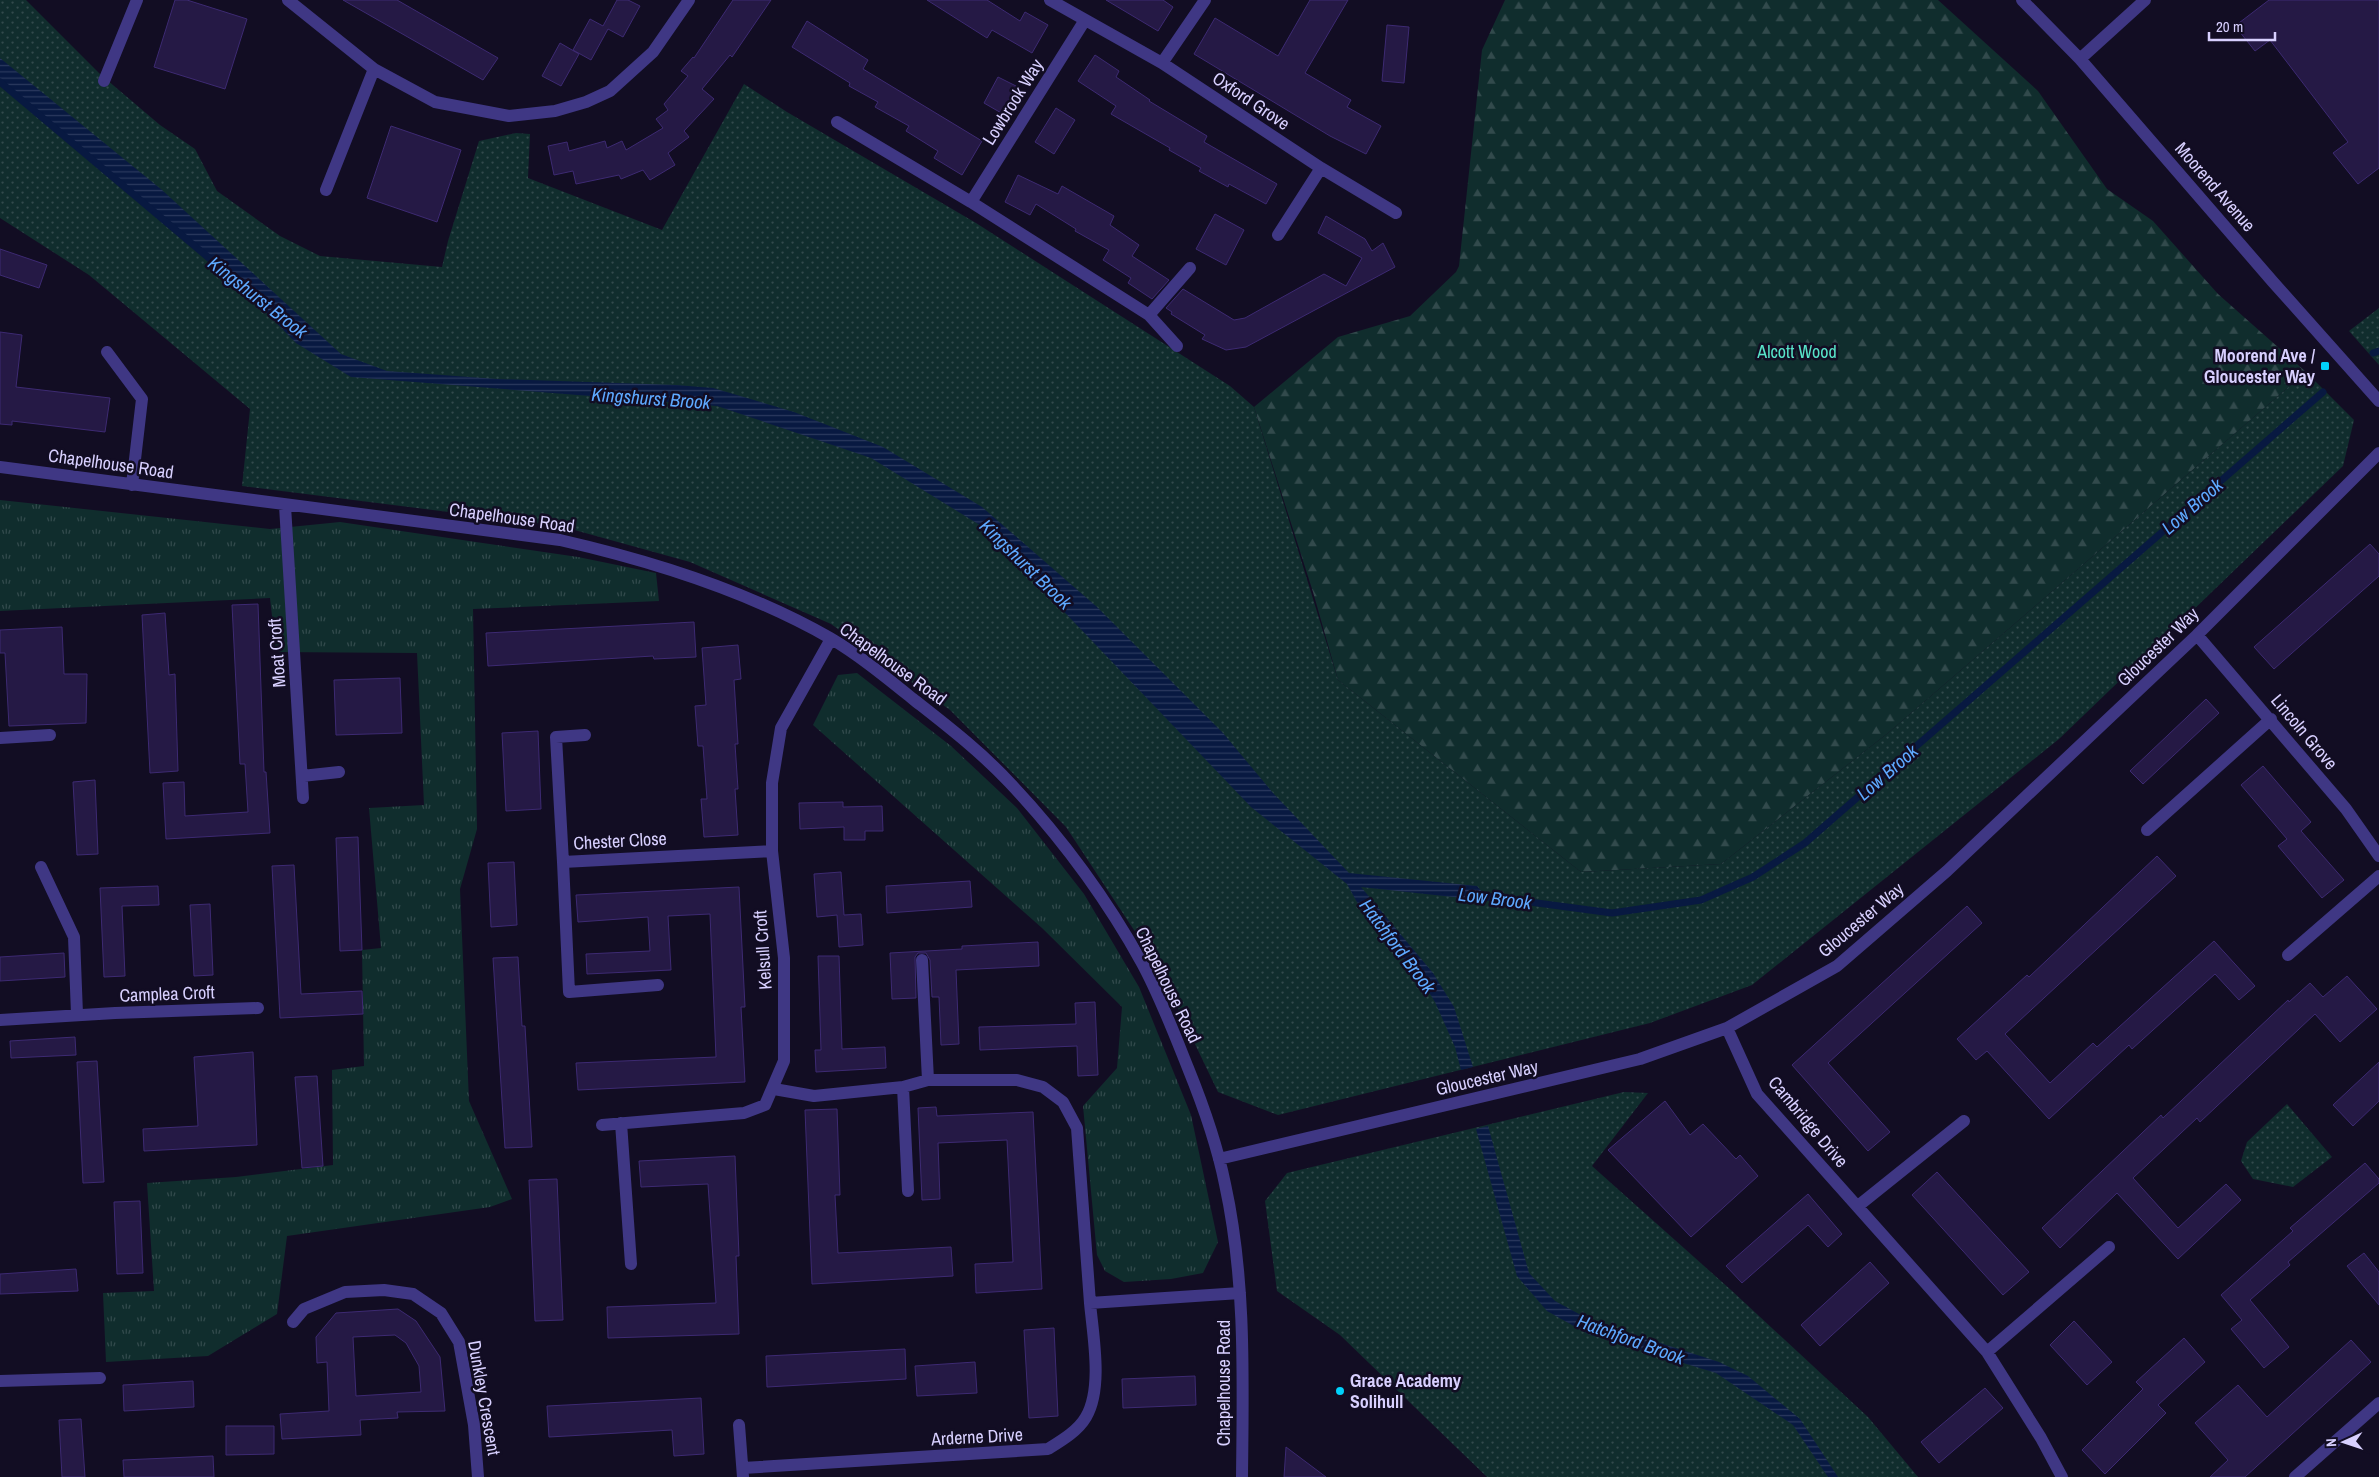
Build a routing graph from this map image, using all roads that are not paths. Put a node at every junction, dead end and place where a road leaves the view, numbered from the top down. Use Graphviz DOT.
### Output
graph roads {
  1 [pos="138,0"];
  2 [pos="288,0"];
  3 [pos="689,0"];
  4 [pos="1050,0"];
  5 [pos="1205,0"];
  6 [pos="2022,0"];
  7 [pos="2145,0"];
  8 [pos="1085,20"];
  9 [pos="2080,59"];
  10 [pos="1162,63"];
  11 [pos="374,69"];
  12 [pos="104,81"];
  13 [pos="837,122"];
  14 [pos="1321,168"];
  15 [pos="326,190"];
  16 [pos="971,202"];
  17 [pos="1396,213"];
  18 [pos="1278,235"];
  19 [pos="1190,268"];
  20 [pos="1149,315"];
  21 [pos="1177,346"];
  22 [pos="108,352"];
  23 [pos="2379,401"];
  24 [pos="2379,453"];
  25 [pos="0,466"];
  26 [pos="132,485"];
  27 [pos="285,506"];
  28 [pos="2197,635"];
  29 [pos="831,638"];
  30 [pos="2271,719"];
  31 [pos="50,735"];
  32 [pos="585,736"];
  33 [pos="0,738"];
  34 [pos="339,772"];
  35 [pos="302,776"];
  36 [pos="304,798"];
  37 [pos="2146,830"];
  38 [pos="772,851"];
  39 [pos="2379,856"];
  40 [pos="562,862"];
  41 [pos="41,867"];
  42 [pos="2379,876"];
  43 [pos="2288,955"];
  44 [pos="922,960"];
  45 [pos="658,985"];
  46 [pos="258,1008"];
  47 [pos="77,1014"];
  48 [pos="0,1020"];
  49 [pos="1728,1028"];
  50 [pos="928,1080"];
  51 [pos="903,1087"];
  52 [pos="774,1089"];
  53 [pos="1964,1121"];
  54 [pos="621,1123"];
  55 [pos="602,1124"];
  56 [pos="1219,1160"];
  57 [pos="908,1191"];
  58 [pos="1858,1206"];
  59 [pos="2109,1247"];
  60 [pos="631,1264"];
  61 [pos="1240,1293"];
  62 [pos="1090,1303"];
  63 [pos="293,1322"];
  64 [pos="1988,1352"];
  65 [pos="100,1378"];
  66 [pos="0,1381"];
  67 [pos="2379,1403"];
  68 [pos="739,1425"];
  69 [pos="743,1473"];
  70 [pos="478,1477"];
  71 [pos="1242,1477"];
  72 [pos="2062,1477"];
  73 [pos="2295,1477"];
  1 -- 12 [label="street"];
  2 -- 11 [label="street"];
  3 -- 11 [label="street"];
  4 -- 8 [label="street, Oxford Grove"];
  5 -- 10 [label="street"];
  6 -- 9 [label="street, Moorend Avenue"];
  7 -- 9 [label="street"];
  8 -- 10 [label="street, Oxford Grove"];
  8 -- 16 [label="street, Lowbrook Way"];
  9 -- 23 [label="street, Moorend Avenue"];
  10 -- 14 [label="street, Oxford Grove"];
  11 -- 15 [label="street"];
  13 -- 16 [label="street"];
  14 -- 17 [label="street, Oxford Grove"];
  14 -- 18 [label="street"];
  16 -- 20 [label="street"];
  19 -- 20 [label="street"];
  20 -- 21 [label="street"];
  22 -- 26 [label="street"];
  24 -- 28 [label="street, Gloucester Way"];
  25 -- 26 [label="street, Chapelhouse Road"];
  26 -- 27 [label="street, Chapelhouse Road"];
  27 -- 29 [label="street, Chapelhouse Road"];
  27 -- 35 [label="street, Moat Croft"];
  28 -- 30 [label="street, Lincoln Grove"];
  28 -- 49 [label="street, Gloucester Way"];
  29 -- 38 [label="street, Kelsull Croft"];
  29 -- 56 [label="street, Chapelhouse Road"];
  30 -- 37 [label="street"];
  30 -- 39 [label="street, Lincoln Grove"];
  31 -- 33 [label="street"];
  32 -- 40 [label="street, Chester Close"];
  34 -- 35 [label="street"];
  35 -- 36 [label="street, Moat Croft"];
  38 -- 40 [label="street, Chester Close"];
  38 -- 52 [label="street, Kelsull Croft"];
  40 -- 45 [label="street"];
  41 -- 47 [label="street"];
  42 -- 43 [label="street"];
  44 -- 50 [label="street"];
  46 -- 47 [label="street, Camplea Croft"];
  47 -- 48 [label="street, Camplea Croft"];
  49 -- 56 [label="street, Gloucester Way"];
  49 -- 58 [label="street, Cambridge Drive"];
  50 -- 51 [label="street, Arderne Drive"];
  50 -- 62 [label="street, Arderne Drive"];
  51 -- 52 [label="street, Arderne Drive"];
  51 -- 57 [label="street"];
  52 -- 54 [label="street, Kelsull Croft"];
  53 -- 58 [label="street"];
  54 -- 55 [label="street, Kelsull Croft"];
  54 -- 60 [label="street"];
  56 -- 61 [label="street, Chapelhouse Road"];
  58 -- 64 [label="street, Cambridge Drive"];
  59 -- 64 [label="street"];
  61 -- 62 [label="street"];
  61 -- 71 [label="street, Chapelhouse Road"];
  62 -- 69 [label="street, Arderne Drive"];
  63 -- 70 [label="street, Dunkley Crescent"];
  64 -- 72 [label="street, Cambridge Drive"];
  65 -- 66 [label="street"];
  67 -- 73 [label="street"];
  68 -- 69 [label="street, Arderne Drive"];
}
